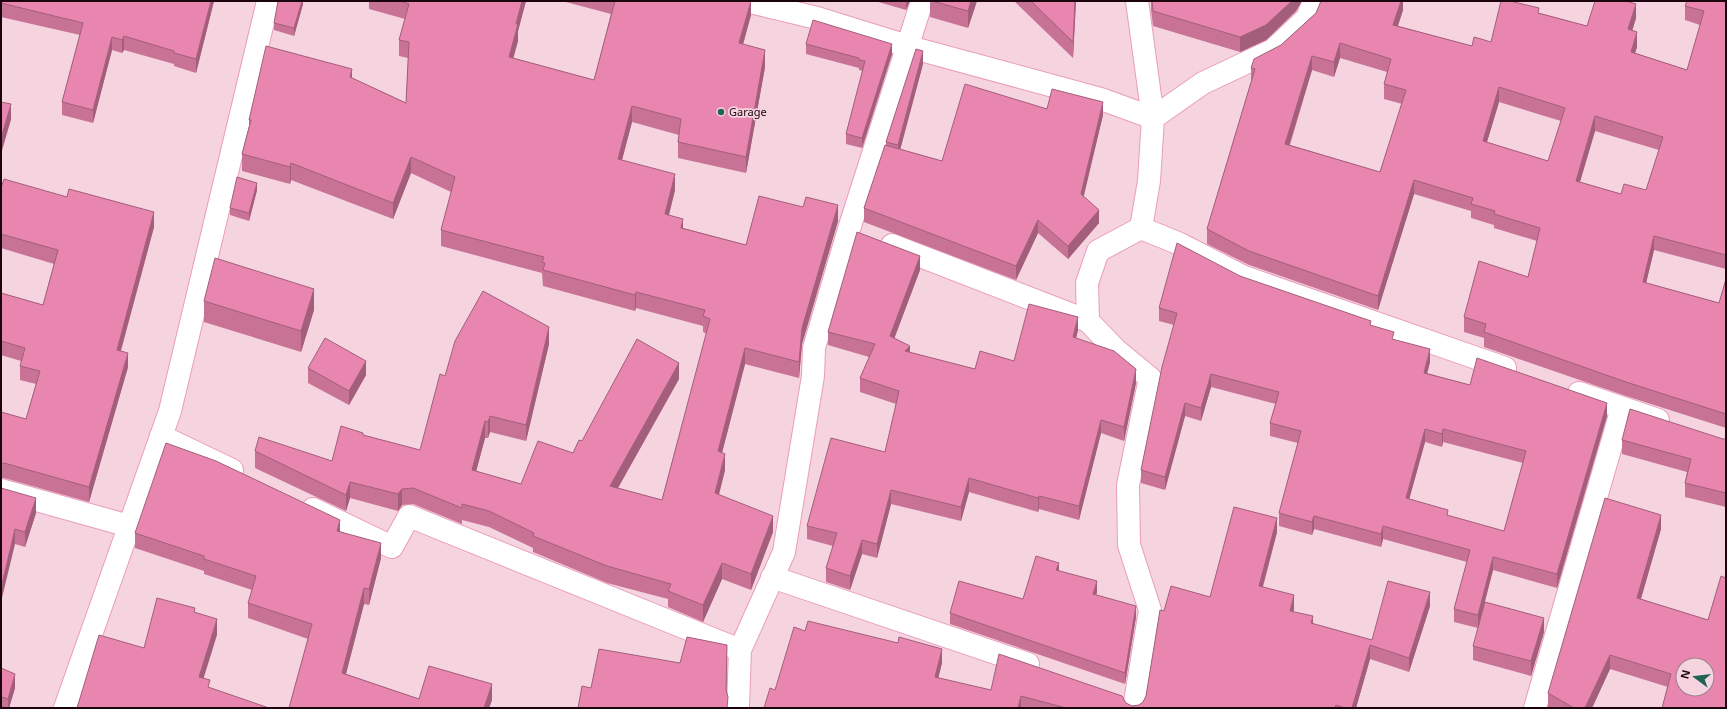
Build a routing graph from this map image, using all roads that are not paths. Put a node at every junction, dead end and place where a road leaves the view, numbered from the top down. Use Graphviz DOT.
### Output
graph roads {
  1 [pos="268,1"];
  2 [pos="746,1"];
  3 [pos="922,1"];
  4 [pos="1137,1"];
  5 [pos="1314,1"];
  6 [pos="907,46"];
  7 [pos="1153,118"];
  8 [pos="1141,228"];
  9 [pos="862,234"];
  10 [pos="1088,321"];
  11 [pos="1521,373"];
  12 [pos="1557,386"];
  13 [pos="1622,408"];
  14 [pos="1674,425"];
  15 [pos="161,436"];
  16 [pos="252,480"];
  17 [pos="1,490"];
  18 [pos="294,500"];
  19 [pos="129,526"];
  20 [pos="772,577"];
  21 [pos="740,650"];
  22 [pos="1044,670"];
  23 [pos="1129,702"];
  24 [pos="65,708"];
  25 [pos="738,708"];
  26 [pos="1535,708"];
  1 -- 15 [label="street"];
  2 -- 6 [label="street"];
  3 -- 6 [label="street"];
  4 -- 7 [label="street"];
  5 -- 7 [label="street"];
  6 -- 7 [label="street"];
  6 -- 9 [label="street"];
  7 -- 8 [label="street"];
  8 -- 10 [label="street"];
  8 -- 11 [label="street"];
  9 -- 10 [label="street"];
  9 -- 20 [label="street"];
  10 -- 23 [label="street"];
  12 -- 13 [label="street"];
  13 -- 14 [label="street"];
  13 -- 26 [label="street"];
  15 -- 16 [label="street"];
  15 -- 19 [label="street"];
  17 -- 19 [label="street"];
  18 -- 21 [label="street"];
  19 -- 24 [label="street"];
  20 -- 21 [label="street"];
  20 -- 22 [label="street"];
  21 -- 25 [label="street"];
}
